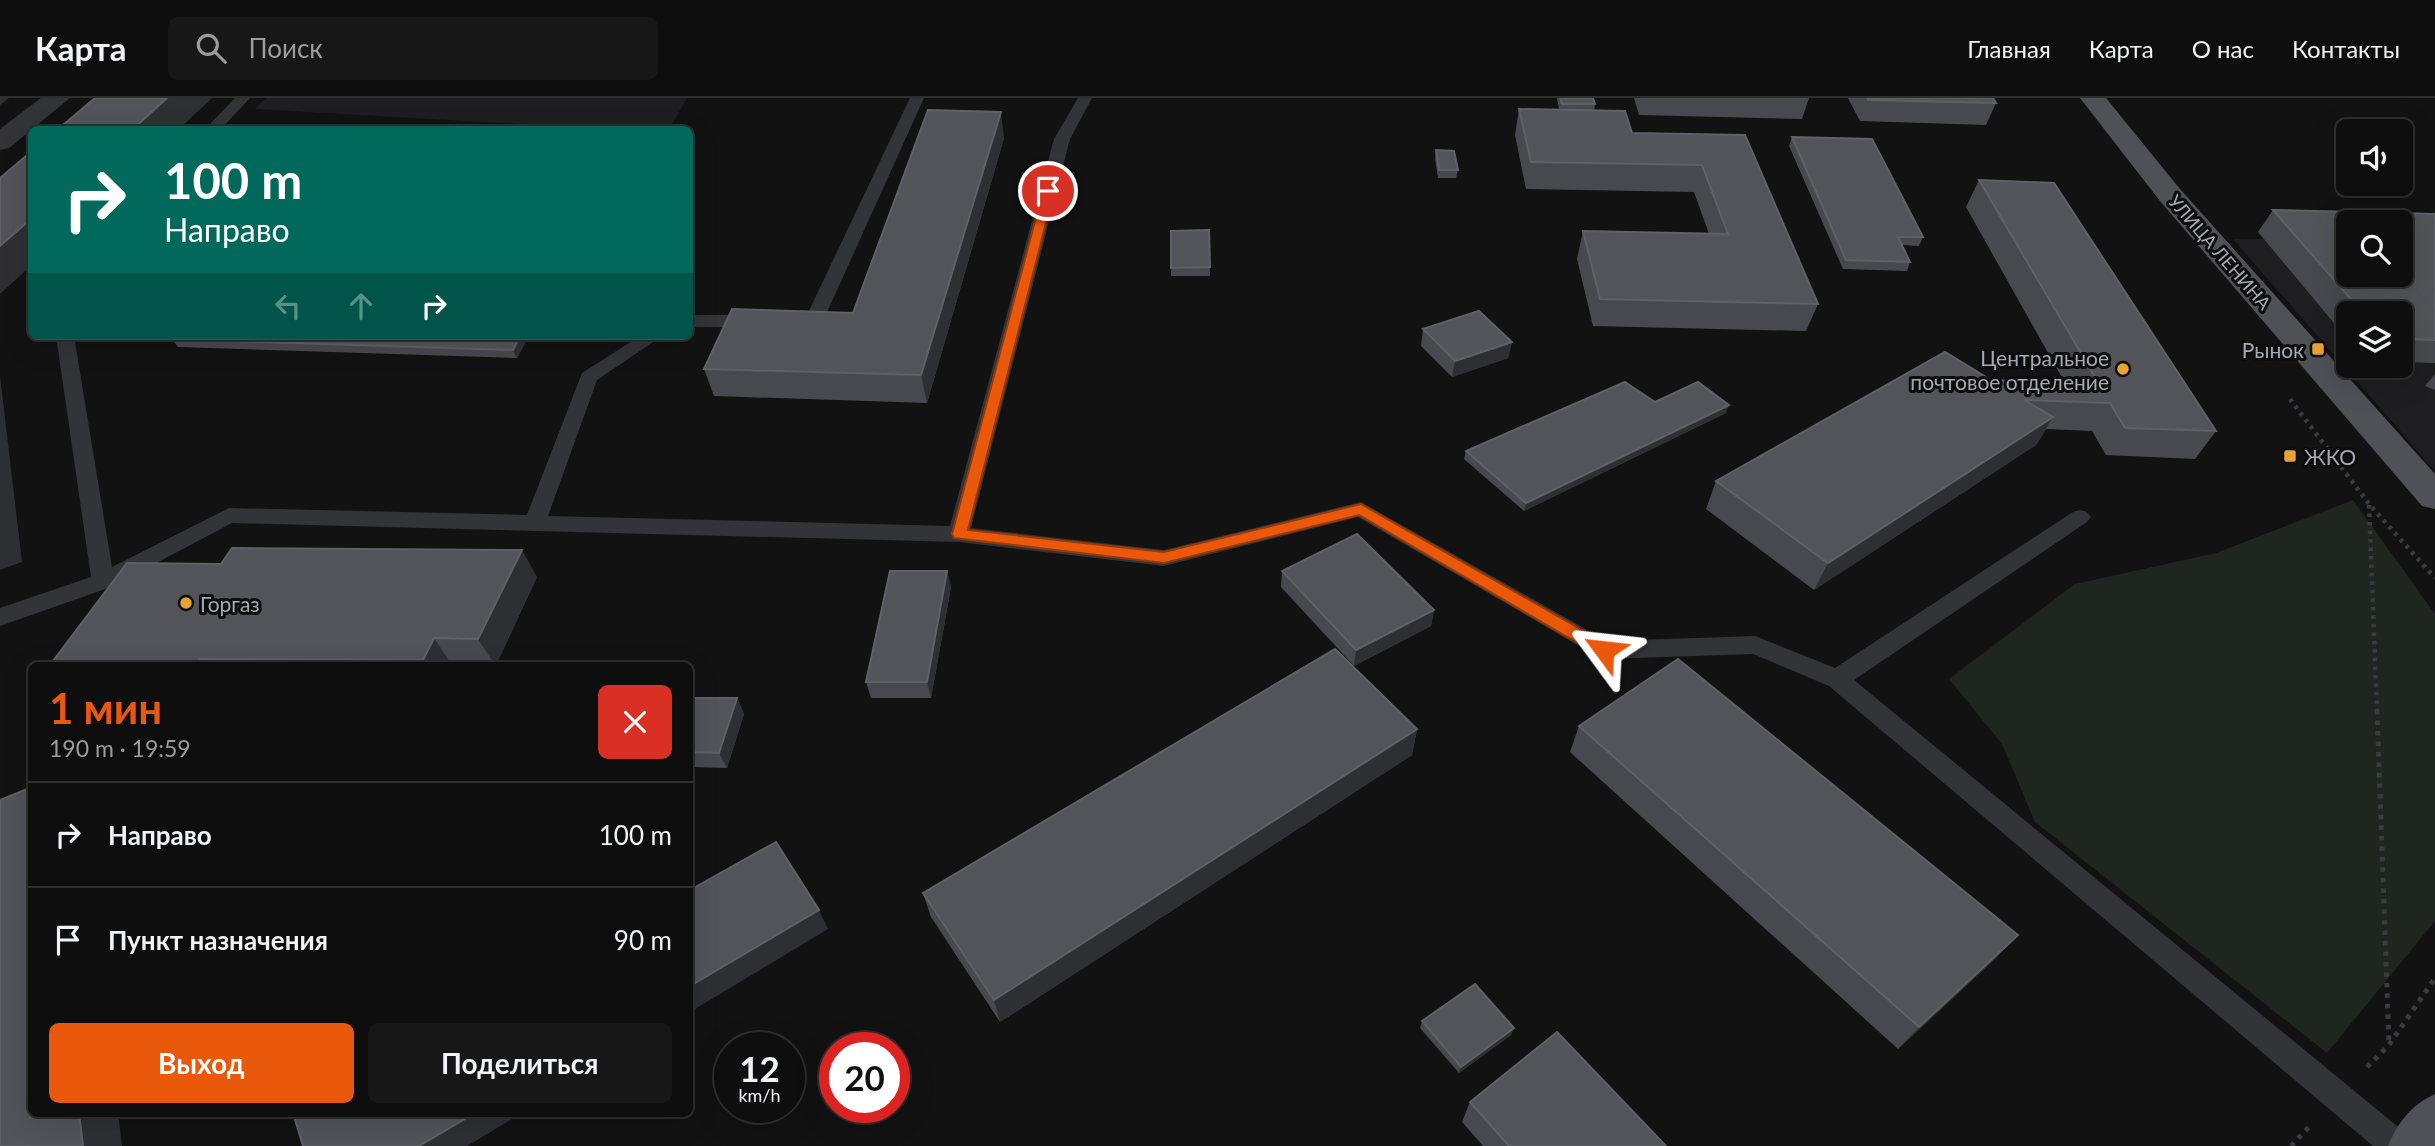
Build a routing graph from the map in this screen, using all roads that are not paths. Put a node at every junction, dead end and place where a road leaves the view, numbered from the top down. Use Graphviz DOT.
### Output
graph roads {
  1 [pos="57,98"];
  2 [pos="243,98"];
  3 [pos="918,98"];
  4 [pos="1085,98"];
  5 [pos="2093,98"];
  6 [pos="215,126"];
  7 [pos="0,142"];
  8 [pos="693,321"];
  9 [pos="66,340"];
  10 [pos="627,342"];
  11 [pos="2435,497"];
  12 [pos="2080,517"];
  13 [pos="534,524"];
  14 [pos="960,534"];
  15 [pos="103,581"];
  16 [pos="0,617"];
  17 [pos="1837,679"];
  18 [pos="2435,1120"];
  19 [pos="2398,1146"];
  20 [pos="2414,1146"];
  1 -- 7 [label="street"];
  2 -- 6 [label="lane"];
  3 -- 8 [label="lane"];
  4 -- 14 [label="lane"];
  5 -- 11 [label="main road, УЛИЦА ЛЕНИНА"];
  9 -- 15 [label="lane"];
  10 -- 13 [label="lane"];
  12 -- 17 [label="lane"];
  13 -- 14 [label="lane"];
  13 -- 15 [label="lane"];
  14 -- 17 [label="lane"];
  15 -- 16 [label="lane"];
  17 -- 19 [label="lane"];
  18 -- 20 [label="main road"];
}
